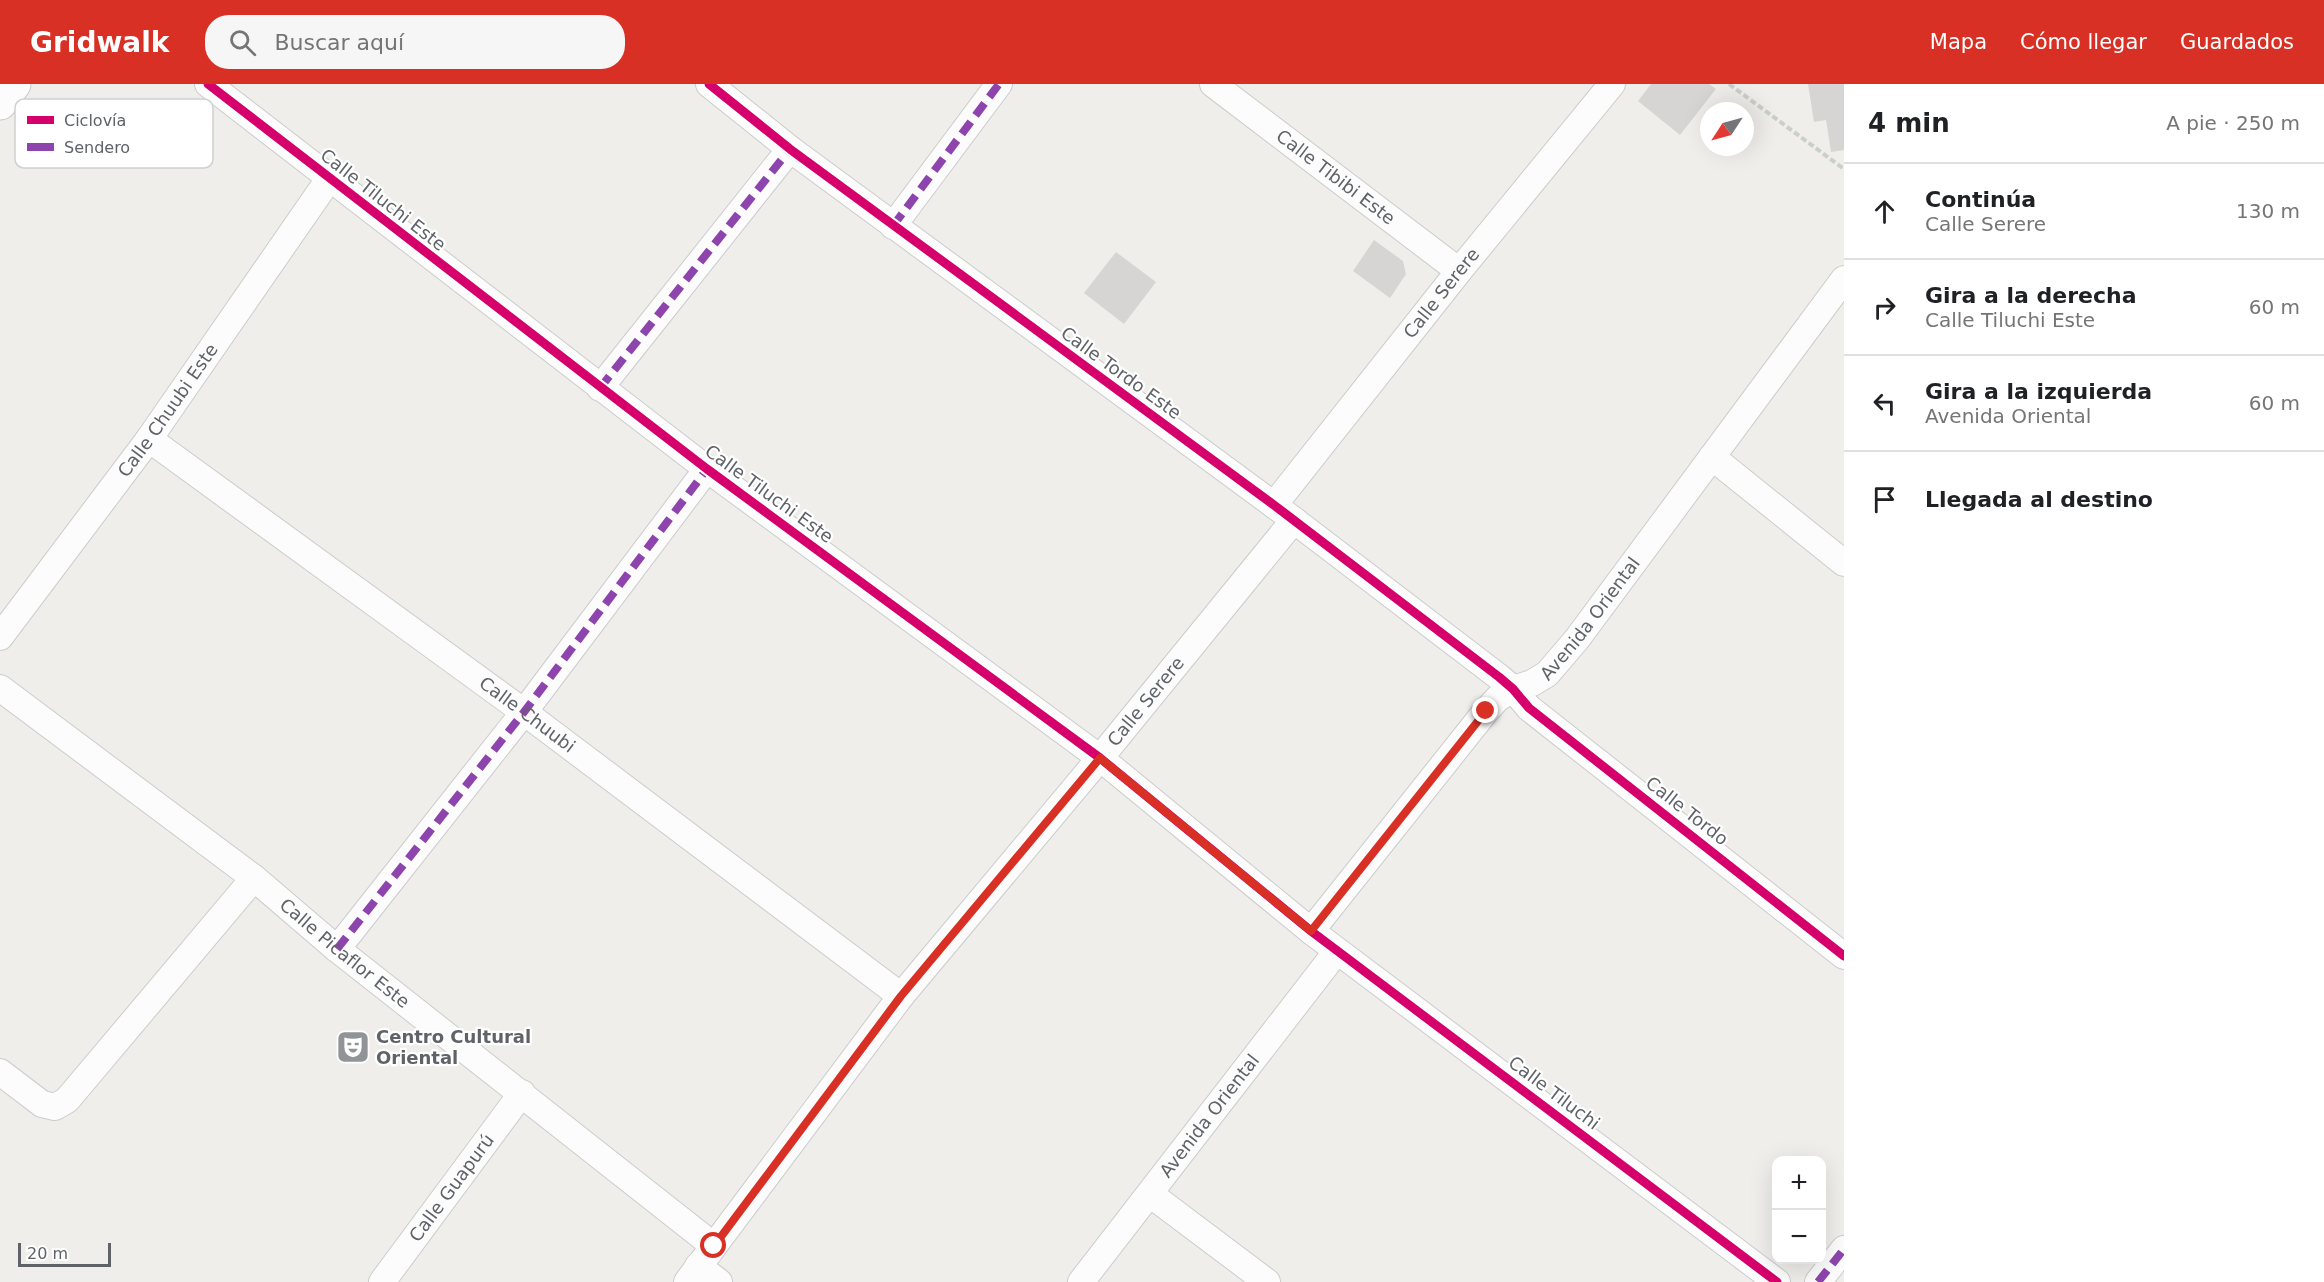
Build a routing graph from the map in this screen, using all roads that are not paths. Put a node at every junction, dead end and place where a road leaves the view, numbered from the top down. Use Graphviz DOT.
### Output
graph roads {
  1 [pos="14,84"];
  2 [pos="208,84"];
  3 [pos="709,84"];
  4 [pos="999,84"];
  5 [pos="1213,84"];
  6 [pos="1612,84"];
  7 [pos="0,103"];
  8 [pos="790,149"];
  9 [pos="329,179"];
  10 [pos="893,226"];
  11 [pos="1459,271"];
  12 [pos="1844,279"];
  13 [pos="600,388"];
  14 [pos="149,439"];
  15 [pos="1712,457"];
  16 [pos="707,469"];
  17 [pos="1284,513"];
  18 [pos="1844,563"];
  19 [pos="0,637"];
  20 [pos="0,688"];
  21 [pos="1513,689"];
  22 [pos="524,712"];
  23 [pos="1100,758"];
  24 [pos="254,878"];
  25 [pos="1311,931"];
  26 [pos="337,949"];
  27 [pos="1337,951"];
  28 [pos="1844,956"];
  29 [pos="901,996"];
  30 [pos="0,1072"];
  31 [pos="522,1093"];
  32 [pos="1150,1194"];
  33 [pos="714,1246"];
  34 [pos="1844,1249"];
  35 [pos="693,1274"];
  36 [pos="1769,1280"];
  37 [pos="382,1282"];
  38 [pos="719,1282"];
  39 [pos="1081,1282"];
  40 [pos="1267,1282"];
  41 [pos="1818,1282"];
  1 -- 7 [label="main road"];
  2 -- 9 [label="street, Calle Tiluchi Este"];
  3 -- 8 [label="street, Calle Tordo Este"];
  4 -- 10 [label="street"];
  5 -- 11 [label="street, Calle Tibibi Este"];
  6 -- 11 [label="street, Calle Serere"];
  8 -- 10 [label="street, Calle Tordo Este"];
  8 -- 13 [label="street"];
  9 -- 13 [label="street, Calle Tiluchi Este"];
  9 -- 14 [label="street, Calle Chuubi Este"];
  10 -- 17 [label="street, Calle Tordo Este"];
  11 -- 17 [label="street, Calle Serere"];
  12 -- 15 [label="street, Avenida Oriental"];
  13 -- 16 [label="street, Calle Tiluchi Este"];
  14 -- 19 [label="street, Calle Chuubi Este"];
  14 -- 22 [label="street, Calle Chuubi"];
  15 -- 18 [label="street"];
  15 -- 21 [label="street, Avenida Oriental"];
  16 -- 22 [label="street"];
  16 -- 23 [label="street, Calle Tiluchi Este"];
  17 -- 21 [label="street, Calle Tordo Este"];
  17 -- 23 [label="street, Calle Serere"];
  20 -- 24 [label="street, Calle Picaflor Este"];
  21 -- 25 [label="street, Avenida Oriental"];
  21 -- 28 [label="street, Calle Tordo"];
  22 -- 26 [label="street"];
  22 -- 29 [label="street, Calle Chuubi"];
  23 -- 25 [label="street, Calle Tiluchi Este"];
  23 -- 29 [label="street, Calle Serere"];
  24 -- 26 [label="street, Calle Picaflor Este"];
  24 -- 30 [label="street"];
  25 -- 27 [label="street, Calle Tiluchi"];
  26 -- 31 [label="street, Calle Picaflor Este"];
  27 -- 32 [label="street, Avenida Oriental"];
  27 -- 36 [label="street, Calle Tiluchi"];
  29 -- 33 [label="street, Calle Serere"];
  31 -- 33 [label="street, Calle Picaflor Este"];
  31 -- 37 [label="street, Calle Guapurú"];
  32 -- 39 [label="street, Avenida Oriental"];
  32 -- 40 [label="street"];
  33 -- 35 [label="street, Calle Serere"];
  34 -- 41 [label="street"];
  35 -- 38 [label="street"];
}
